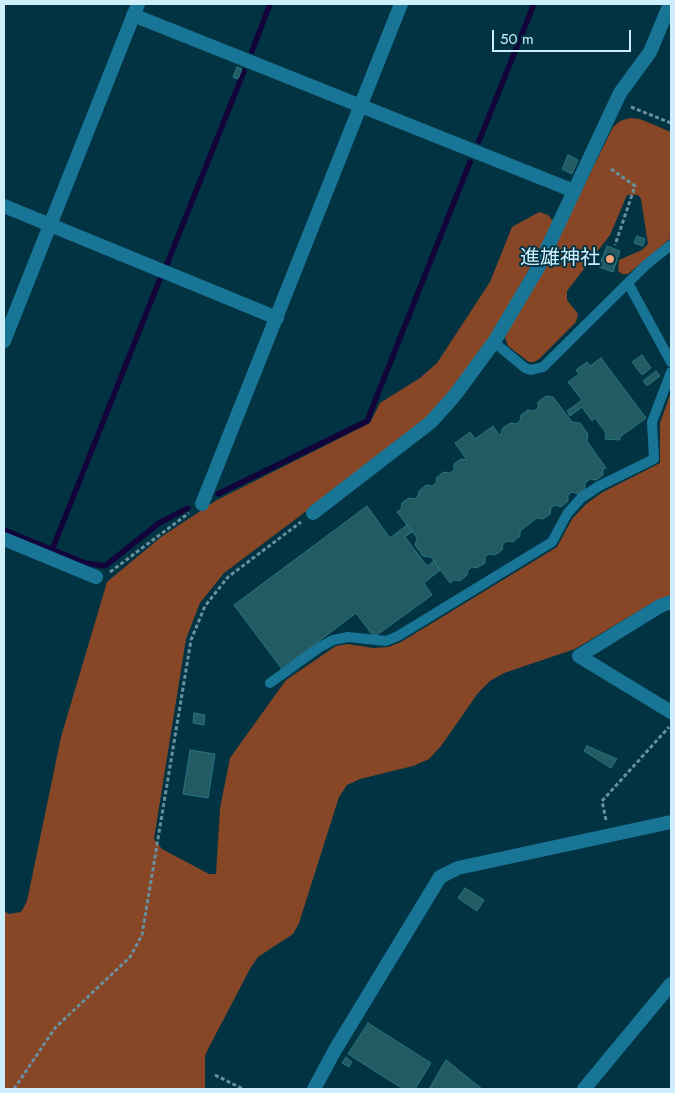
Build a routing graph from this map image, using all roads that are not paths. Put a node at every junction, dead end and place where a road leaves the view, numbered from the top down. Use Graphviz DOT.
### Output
graph roads {
  1 [pos="401,4"];
  2 [pos="670,4"];
  3 [pos="135,9"];
  4 [pos="360,106"];
  5 [pos="574,191"];
  6 [pos="4,206"];
  7 [pos="50,225"];
  8 [pos="671,245"];
  9 [pos="628,283"];
  10 [pos="277,318"];
  11 [pos="4,341"];
  12 [pos="494,342"];
  13 [pos="671,362"];
  14 [pos="671,372"];
  15 [pos="202,504"];
  16 [pos="313,513"];
  17 [pos="4,539"];
  18 [pos="96,577"];
  19 [pos="671,602"];
  20 [pos="270,683"];
  21 [pos="671,712"];
  22 [pos="671,822"];
  23 [pos="671,984"];
  24 [pos="314,1089"];
  25 [pos="584,1089"];
  1 -- 4 [label="street"];
  2 -- 5 [label="street"];
  3 -- 4 [label="street"];
  3 -- 7 [label="street"];
  4 -- 5 [label="street"];
  4 -- 10 [label="street"];
  5 -- 12 [label="street"];
  6 -- 7 [label="street"];
  7 -- 10 [label="street"];
  7 -- 11 [label="street"];
  8 -- 9 [label="lane"];
  9 -- 12 [label="lane"];
  9 -- 13 [label="lane"];
  10 -- 15 [label="street"];
  12 -- 16 [label="street"];
  14 -- 20 [label="lane"];
  17 -- 18 [label="street"];
  19 -- 21 [label="street"];
  22 -- 24 [label="street"];
  23 -- 25 [label="street"];
}
